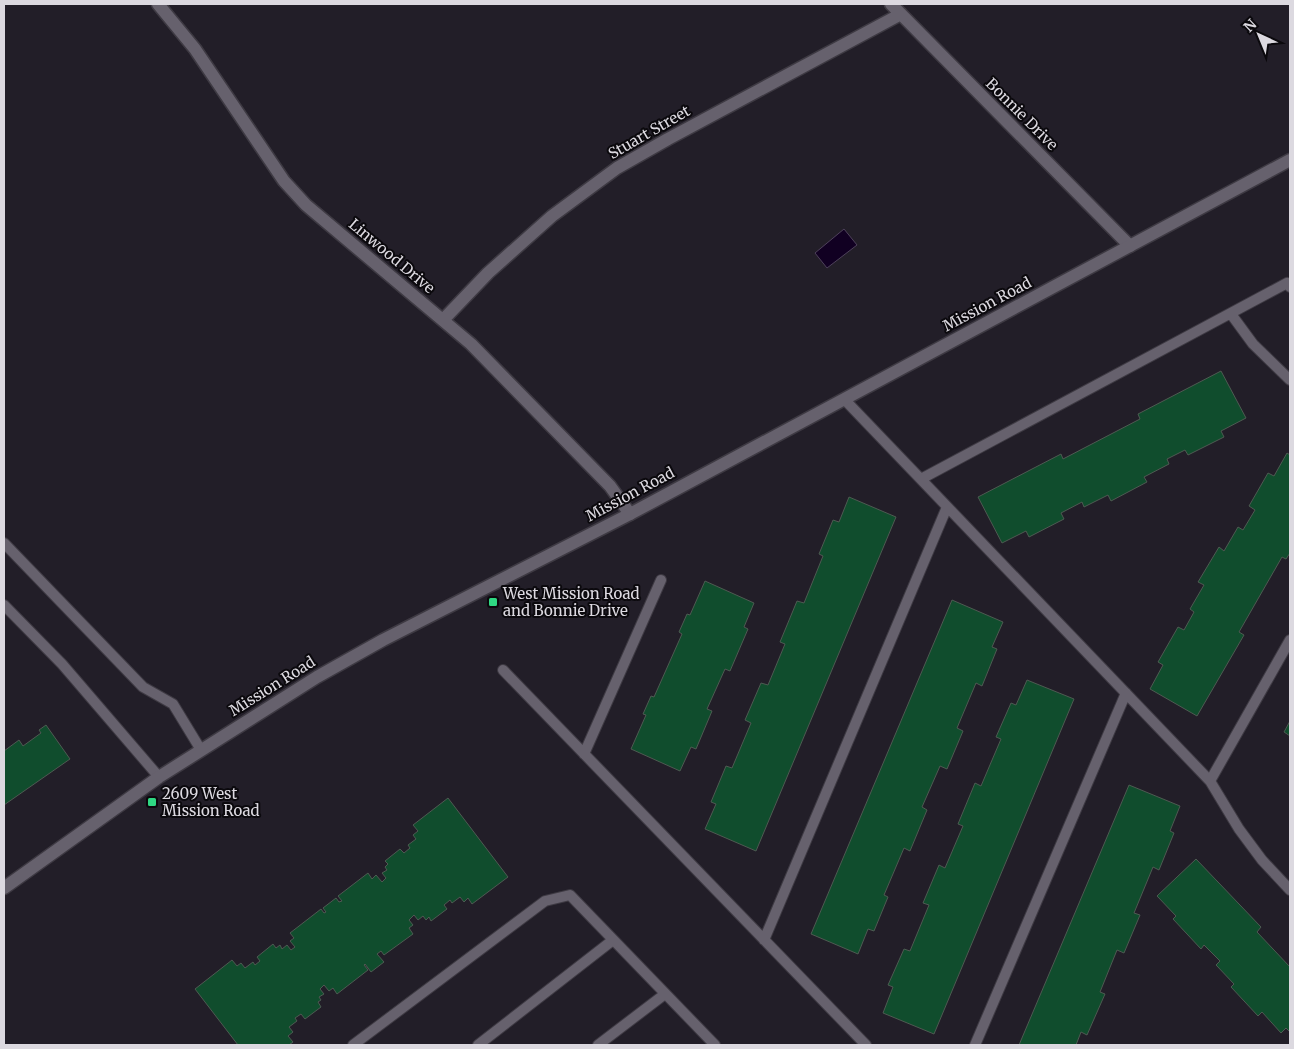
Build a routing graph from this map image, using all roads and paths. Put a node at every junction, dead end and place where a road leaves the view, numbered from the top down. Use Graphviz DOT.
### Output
graph roads {
  1 [pos="891,4"];
  2 [pos="161,5"];
  3 [pos="901,14"];
  4 [pos="1290,160"];
  5 [pos="1130,246"];
  6 [pos="1290,287"];
  7 [pos="1230,314"];
  8 [pos="443,320"];
  9 [pos="1290,380"];
  10 [pos="844,399"];
  11 [pos="921,479"];
  12 [pos="947,507"];
  13 [pos="630,514"];
  14 [pos="4,543"];
  15 [pos="661,580"];
  16 [pos="4,605"];
  17 [pos="1290,640"];
  18 [pos="503,670"];
  19 [pos="1126,693"];
  20 [pos="201,750"];
  21 [pos="584,754"];
  22 [pos="159,777"];
  23 [pos="1210,781"];
  24 [pos="4,888"];
  25 [pos="1290,890"];
  26 [pos="614,940"];
  27 [pos="764,940"];
  28 [pos="665,994"];
  29 [pos="353,1045"];
  30 [pos="478,1045"];
  31 [pos="598,1045"];
  32 [pos="714,1045"];
  33 [pos="866,1045"];
  34 [pos="975,1045"];
  1 -- 3 [label="street, Bonnie Drive"];
  2 -- 8 [label="street, Linwood Drive"];
  3 -- 5 [label="street, Bonnie Drive"];
  3 -- 8 [label="street, Stuart Street"];
  4 -- 5 [label="street, Mission Road"];
  5 -- 10 [label="street, Mission Road"];
  6 -- 7 [label="lane"];
  7 -- 9 [label="lane"];
  7 -- 11 [label="lane"];
  8 -- 13 [label="street, Linwood Drive"];
  10 -- 11 [label="lane"];
  10 -- 13 [label="street, Mission Road"];
  11 -- 12 [label="lane"];
  12 -- 19 [label="lane"];
  12 -- 27 [label="lane"];
  13 -- 20 [label="street, Mission Road"];
  14 -- 20 [label="lane"];
  15 -- 21 [label="lane"];
  16 -- 22 [label="lane"];
  17 -- 23 [label="lane"];
  18 -- 21 [label="lane"];
  19 -- 23 [label="lane"];
  19 -- 34 [label="lane"];
  20 -- 22 [label="street, Mission Road"];
  21 -- 27 [label="lane"];
  22 -- 24 [label="street, Mission Road"];
  23 -- 25 [label="lane"];
  26 -- 28 [label="lane"];
  26 -- 29 [label="lane"];
  26 -- 30 [label="lane"];
  27 -- 33 [label="lane"];
  28 -- 31 [label="lane"];
  28 -- 32 [label="lane"];
}
